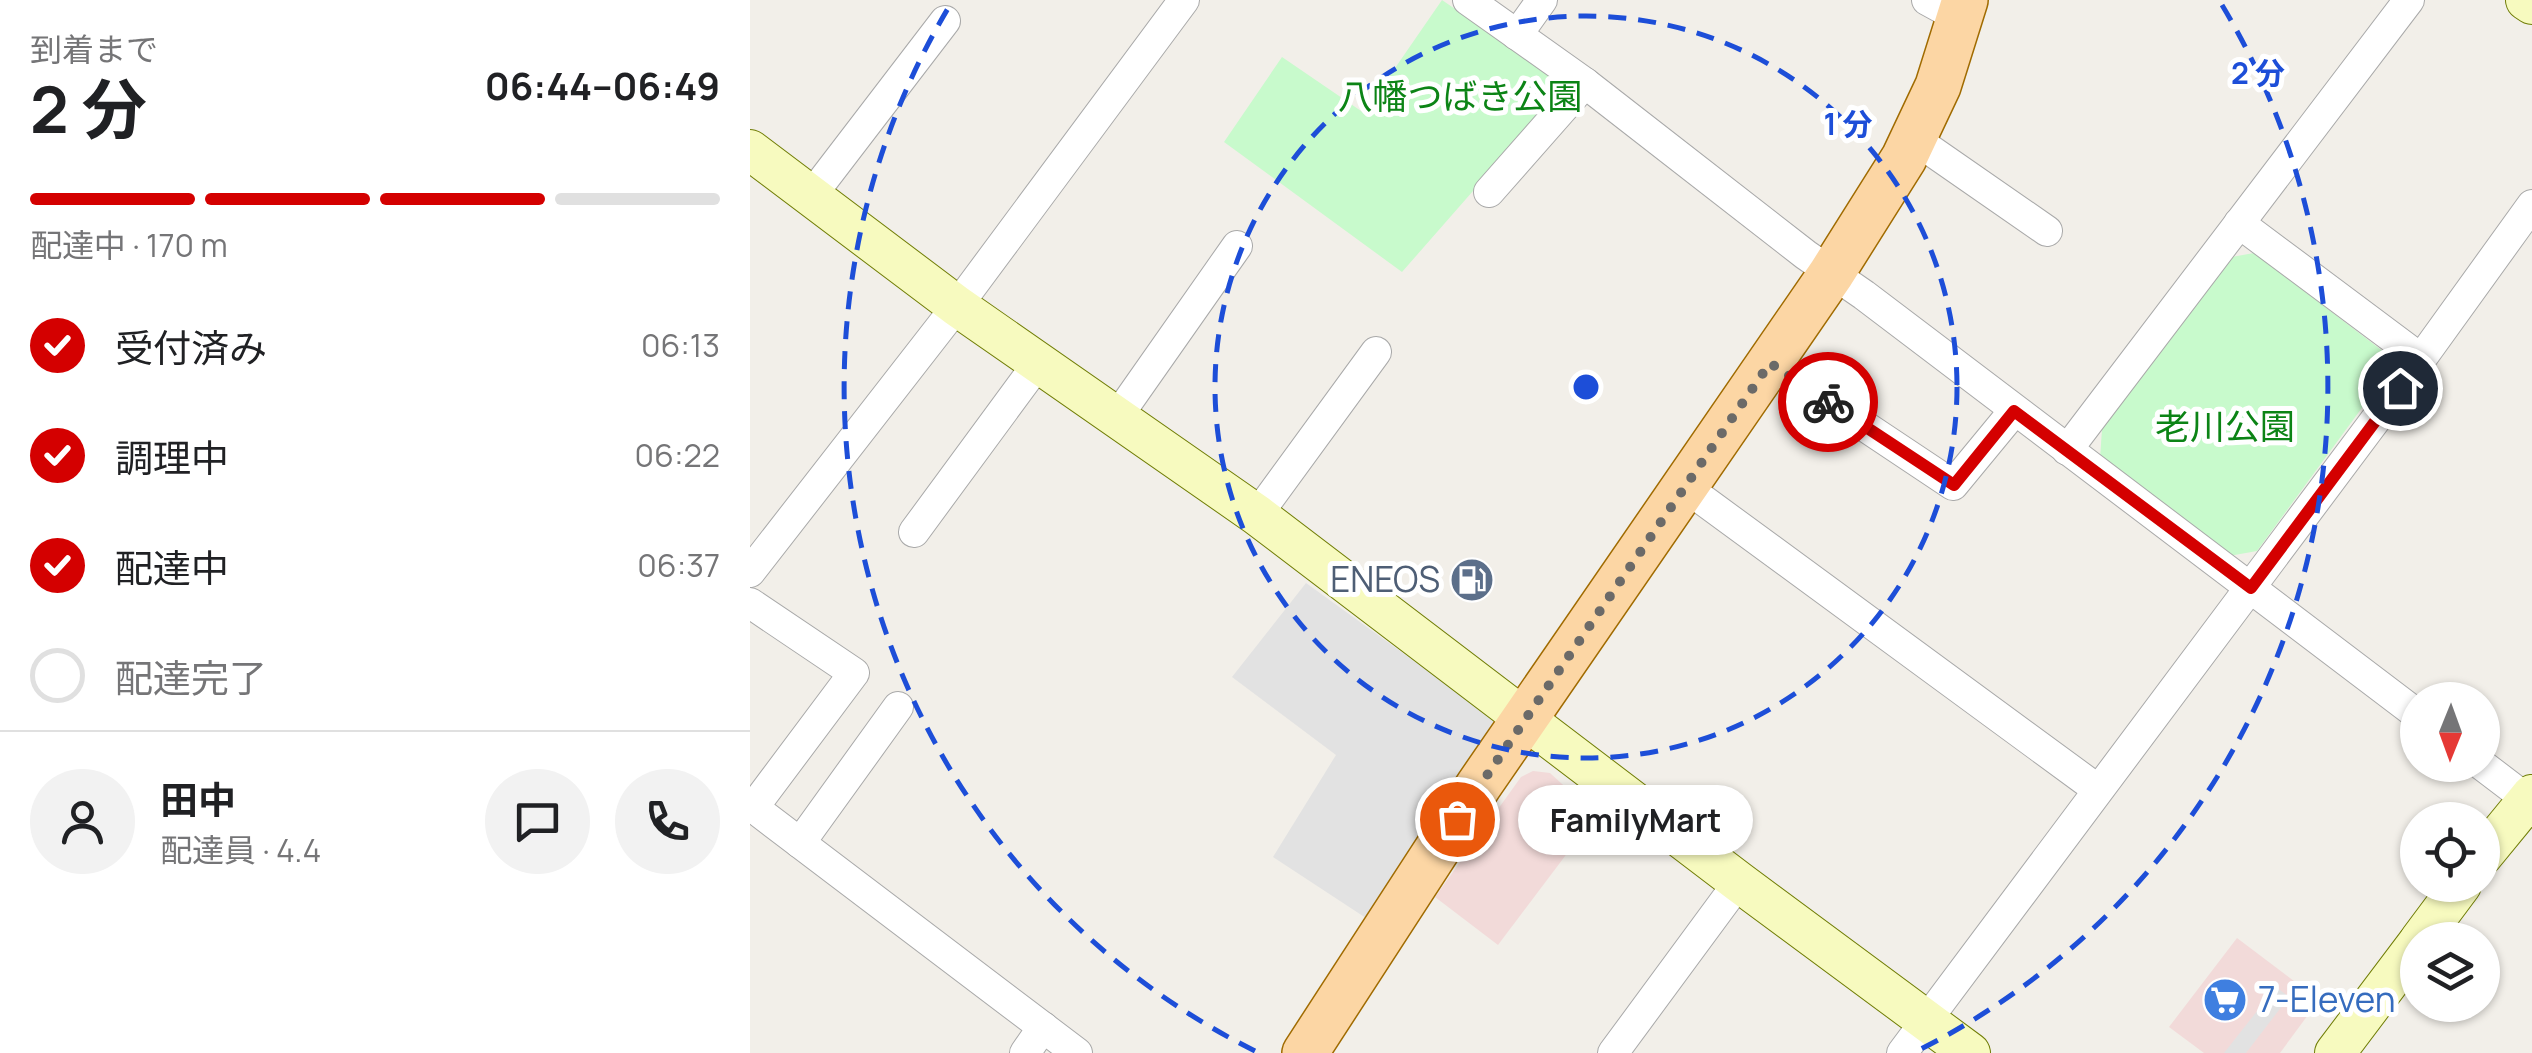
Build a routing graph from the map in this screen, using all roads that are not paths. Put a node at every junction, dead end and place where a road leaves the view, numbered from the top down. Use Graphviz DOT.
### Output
graph roads {
  1 [pos="1184,0"];
  2 [pos="1468,0"];
  3 [pos="1542,0"];
  4 [pos="2408,0"];
  5 [pos="1951,6"];
  6 [pos="945,22"];
  7 [pos="1517,35"];
  8 [pos="1585,82"];
  9 [pos="1913,138"];
  10 [pos="754,162"];
  11 [pos="1489,192"];
  12 [pos="811,196"];
  13 [pos="2532,205"];
  14 [pos="2240,223"];
  15 [pos="2047,231"];
  16 [pos="1236,246"];
  17 [pos="1831,274"];
  18 [pos="957,306"];
  19 [pos="1376,352"];
  20 [pos="2421,359"];
  21 [pos="1038,362"];
  22 [pos="1770,363"];
  23 [pos="2014,411"];
  24 [pos="1117,417"];
  25 [pos="2067,450"];
  26 [pos="1684,486"];
  27 [pos="1257,515"];
  28 [pos="914,532"];
  29 [pos="750,572"];
  30 [pos="2251,588"];
  31 [pos="750,603"];
  32 [pos="2400,701"];
  33 [pos="898,707"];
  34 [pos="1526,718"];
  35 [pos="2500,777"];
  36 [pos="2098,790"];
  37 [pos="2531,799"];
  38 [pos="752,806"];
  39 [pos="2500,835"];
  40 [pos="800,843"];
  41 [pos="1739,882"];
  42 [pos="2448,902"];
  43 [pos="2433,922"];
  44 [pos="2400,965"];
  45 [pos="1926,1020"];
  46 [pos="1043,1027"];
  47 [pos="1024,1053"];
  48 [pos="1076,1053"];
  49 [pos="1305,1053"];
  50 [pos="1613,1053"];
  51 [pos="1902,1053"];
  52 [pos="1970,1053"];
  53 [pos="2334,1053"];
  1 -- 18 [label="street"];
  2 -- 7 [label="street"];
  3 -- 7 [label="street"];
  4 -- 14 [label="street"];
  5 -- 9 [label="main road"];
  6 -- 12 [label="street"];
  7 -- 8 [label="street"];
  8 -- 11 [label="street"];
  8 -- 17 [label="street"];
  9 -- 15 [label="street"];
  9 -- 17 [label="main road"];
  10 -- 12 [label="street"];
  12 -- 18 [label="street"];
  13 -- 20 [label="street"];
  14 -- 20 [label="street"];
  14 -- 25 [label="street"];
  16 -- 24 [label="street"];
  17 -- 22 [label="main road"];
  17 -- 23 [label="street"];
  18 -- 21 [label="street"];
  18 -- 29 [label="street"];
  19 -- 27 [label="street"];
  20 -- 30 [label="street"];
  21 -- 24 [label="street"];
  21 -- 28 [label="street"];
  22 -- 23 [label="street"];
  22 -- 26 [label="main road"];
  23 -- 25 [label="street"];
  24 -- 27 [label="street"];
  25 -- 30 [label="street"];
  26 -- 34 [label="main road"];
  26 -- 36 [label="street"];
  27 -- 34 [label="street"];
  30 -- 32 [label="street"];
  30 -- 36 [label="street"];
  31 -- 38 [label="street"];
  33 -- 40 [label="street"];
  34 -- 41 [label="street"];
  34 -- 49 [label="main road"];
  35 -- 37 [label="street"];
  36 -- 45 [label="street"];
  37 -- 39 [label="street"];
  38 -- 40 [label="street"];
  40 -- 46 [label="street"];
  41 -- 45 [label="street"];
  41 -- 50 [label="street"];
  42 -- 43 [label="street"];
  44 -- 53 [label="street"];
  45 -- 51 [label="street"];
  45 -- 52 [label="street"];
  46 -- 47 [label="street"];
  46 -- 48 [label="street"];
}
